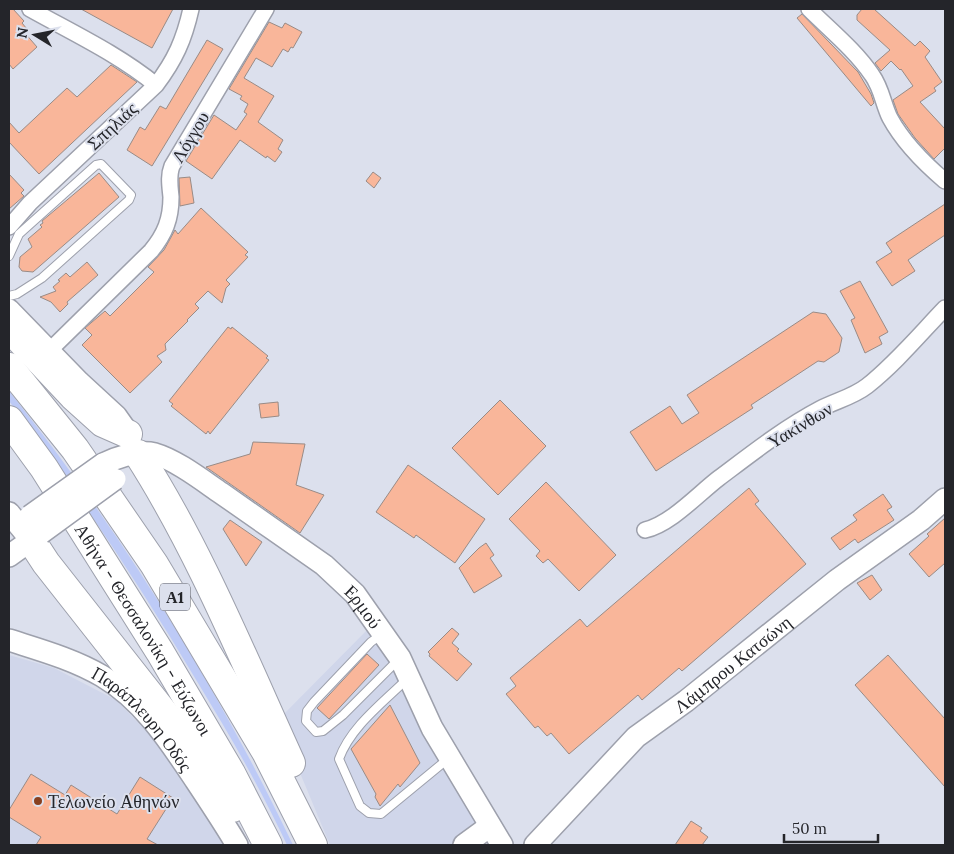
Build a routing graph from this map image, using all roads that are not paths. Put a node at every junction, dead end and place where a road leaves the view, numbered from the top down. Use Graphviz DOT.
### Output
graph roads {
  1 [pos="30,9"];
  2 [pos="191,9"];
  3 [pos="266,9"];
  4 [pos="809,9"];
  5 [pos="156,85"];
  6 [pos="945,181"];
  7 [pos="9,227"];
  8 [pos="9,256"];
  9 [pos="9,296"];
  10 [pos="945,308"];
  11 [pos="9,310"];
  12 [pos="9,328"];
  13 [pos="48,352"];
  14 [pos="9,368"];
  15 [pos="9,420"];
  16 [pos="133,444"];
  17 [pos="945,499"];
  18 [pos="23,526"];
  19 [pos="645,530"];
  20 [pos="9,556"];
  21 [pos="383,633"];
  22 [pos="9,640"];
  23 [pos="400,658"];
  24 [pos="410,677"];
  25 [pos="449,758"];
  26 [pos="490,826"];
  27 [pos="237,845"];
  28 [pos="255,845"];
  29 [pos="268,845"];
  30 [pos="313,845"];
  31 [pos="326,845"];
  32 [pos="464,845"];
  33 [pos="502,845"];
  34 [pos="535,845"];
  1 -- 5 [label="street"];
  2 -- 5 [label="street, Σπηλιάς"];
  3 -- 13 [label="street, Λόγγου"];
  4 -- 6 [label="street"];
  5 -- 7 [label="street, Σπηλιάς"];
  8 -- 9 [label="lane"];
  10 -- 19 [label="street, Υακίνθων"];
  11 -- 13 [label="street"];
  12 -- 16 [label="highway"];
  13 -- 16 [label="street"];
  14 -- 30 [label="highway, Α1"];
  15 -- 29 [label="highway, Αθήνα - Θεσσαλονίκη - Εύζωνοι / Α1"];
  16 -- 18 [label="street, bridge"];
  16 -- 21 [label="street, Ερμού"];
  16 -- 31 [label="highway"];
  17 -- 34 [label="street, Λάμπρου Κατσώνη"];
  18 -- 20 [label="street"];
  18 -- 28 [label="highway"];
  21 -- 23 [label="street, Ερμού"];
  21 -- 23 [label="lane"];
  22 -- 27 [label="street, Παράπλευρη Οδός"];
  23 -- 24 [label="street, Ερμού"];
  24 -- 25 [label="street, Ερμού"];
  24 -- 25 [label="lane"];
  25 -- 26 [label="street, Ερμού"];
  26 -- 32 [label="street"];
  26 -- 33 [label="street, Ερμού"];
}
